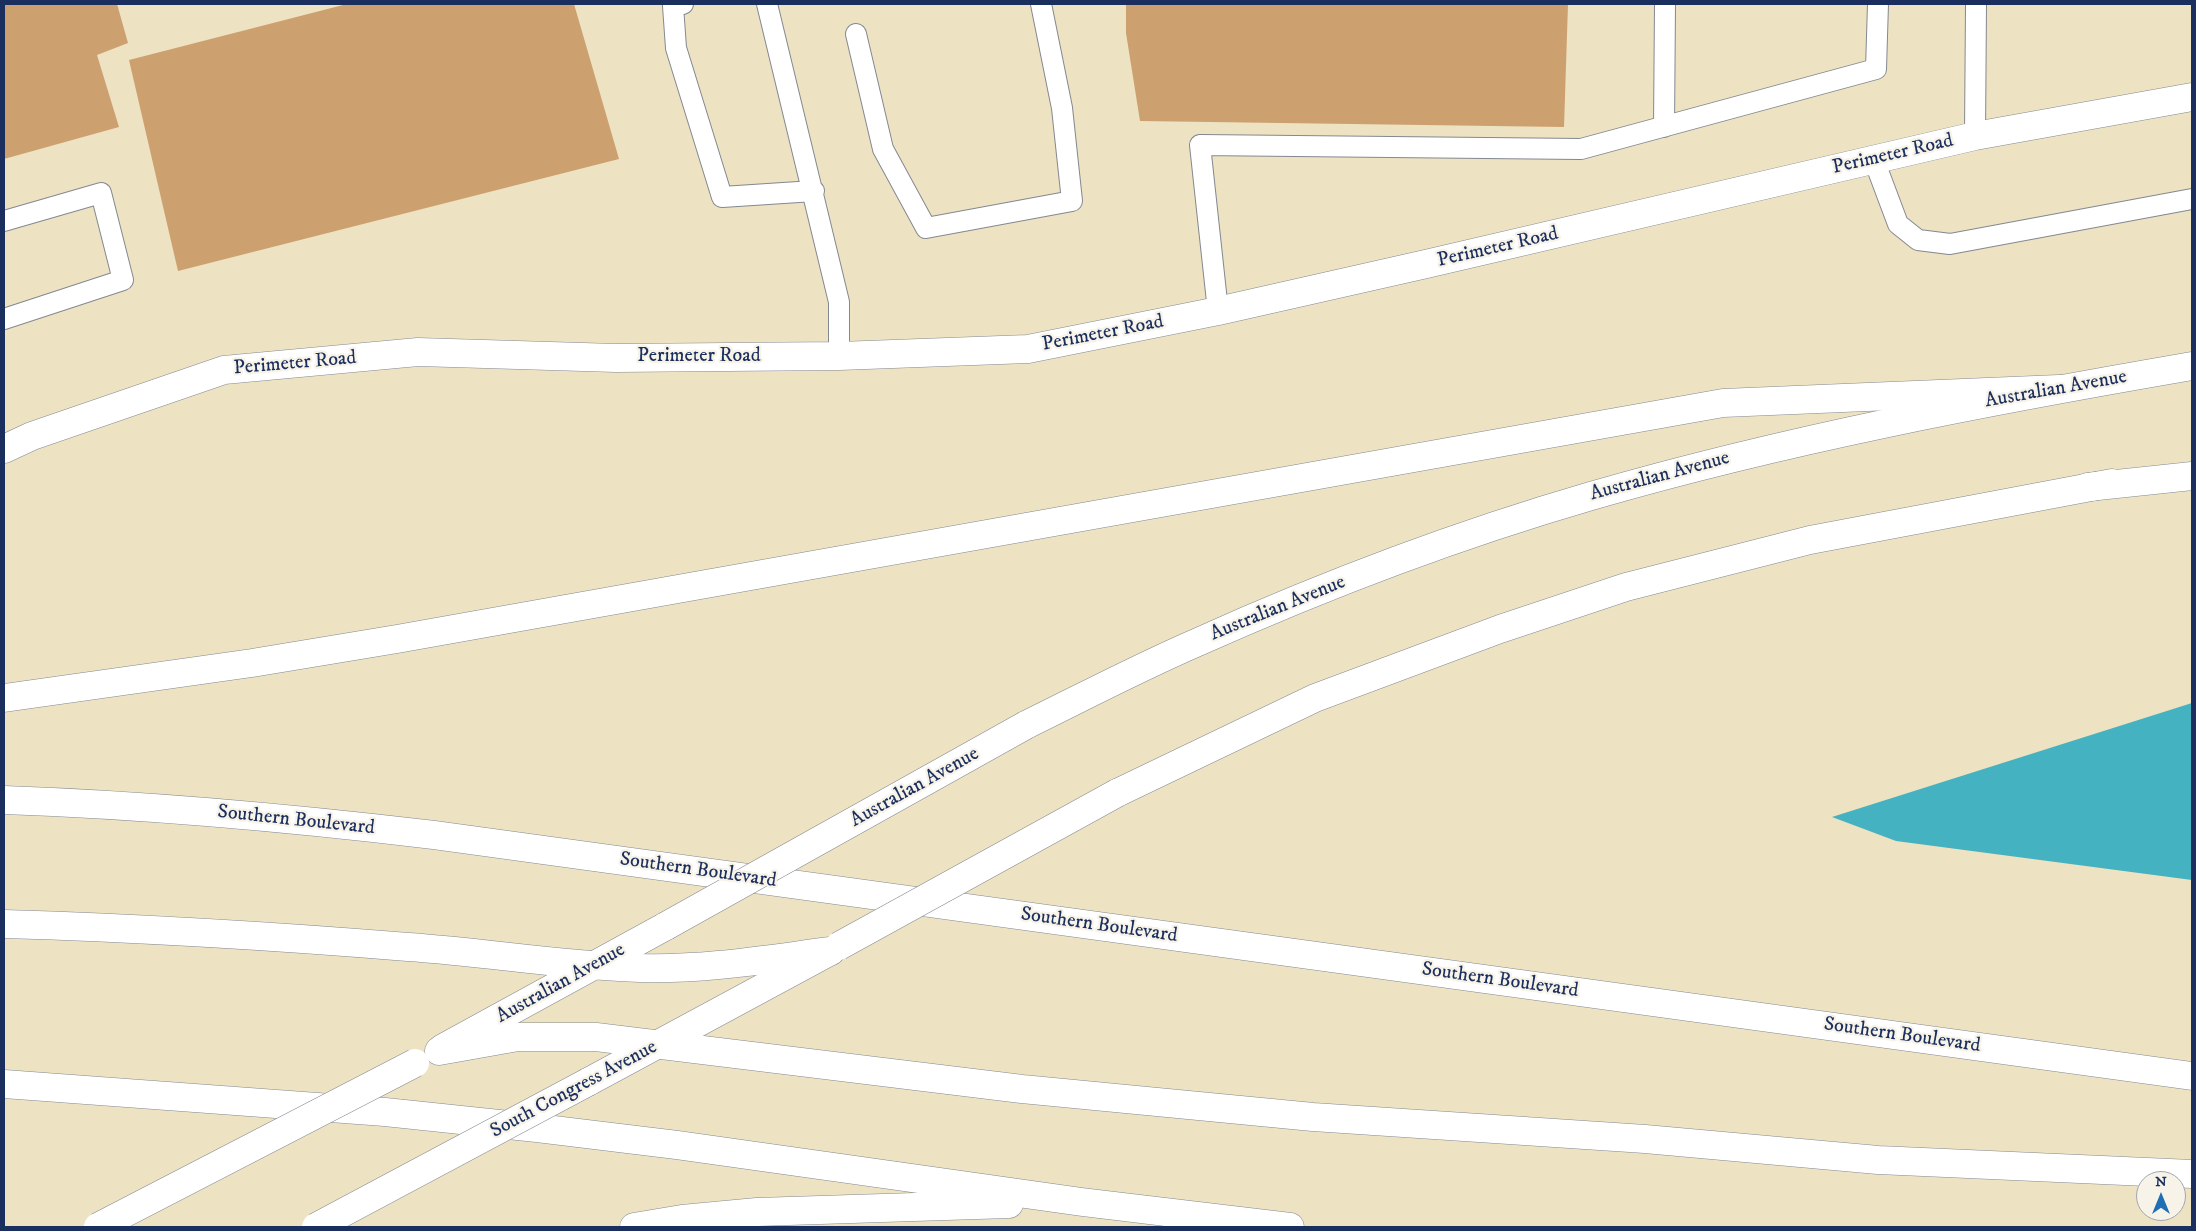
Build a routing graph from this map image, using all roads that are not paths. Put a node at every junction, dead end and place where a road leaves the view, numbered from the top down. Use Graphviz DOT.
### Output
graph roads {
  1 [pos="767,4"];
  2 [pos="1041,4"];
  3 [pos="1665,4"];
  4 [pos="1878,4"];
  5 [pos="1976,4"];
  6 [pos="676,5"];
  7 [pos="856,34"];
  8 [pos="2192,97"];
  9 [pos="1664,126"];
  10 [pos="1975,136"];
  11 [pos="1874,160"];
  12 [pos="814,191"];
  13 [pos="2192,199"];
  14 [pos="4,222"];
  15 [pos="1218,311"];
  16 [pos="4,319"];
  17 [pos="839,356"];
  18 [pos="2192,366"];
  19 [pos="2059,389"];
  20 [pos="4,449"];
  21 [pos="2192,468"];
  22 [pos="2192,476"];
  23 [pos="2088,487"];
  24 [pos="4,698"];
  25 [pos="4,800"];
  26 [pos="4,924"];
  27 [pos="835,948"];
  28 [pos="594,966"];
  29 [pos="657,1046"];
  30 [pos="427,1057"];
  31 [pos="2192,1076"];
  32 [pos="4,1084"];
  33 [pos="2192,1174"];
  34 [pos="1082,1202"];
  35 [pos="98,1227"];
  36 [pos="316,1227"];
  37 [pos="634,1227"];
  38 [pos="1290,1227"];
  1 -- 12 [label="lane"];
  2 -- 7 [label="lane"];
  3 -- 9 [label="lane"];
  4 -- 9 [label="lane"];
  5 -- 10 [label="lane"];
  6 -- 12 [label="lane"];
  8 -- 10 [label="main road, Perimeter Road"];
  9 -- 15 [label="lane"];
  10 -- 11 [label="main road, Perimeter Road"];
  11 -- 13 [label="lane"];
  11 -- 15 [label="main road, Perimeter Road"];
  12 -- 17 [label="lane"];
  14 -- 16 [label="lane"];
  15 -- 17 [label="main road, Perimeter Road"];
  17 -- 20 [label="main road, Perimeter Road"];
  18 -- 19 [label="main road, Australian Avenue"];
  19 -- 24 [label="main road"];
  19 -- 28 [label="main road, Australian Avenue, bridge"];
  21 -- 23 [label="main road"];
  22 -- 23 [label="main road"];
  23 -- 27 [label="main road, bridge"];
  25 -- 31 [label="main road, Southern Boulevard"];
  26 -- 28 [label="main road"];
  27 -- 28 [label="main road"];
  27 -- 29 [label="main road, South Congress Avenue"];
  28 -- 30 [label="main road, Australian Avenue"];
  29 -- 30 [label="main road"];
  29 -- 33 [label="main road"];
  29 -- 36 [label="main road, South Congress Avenue, bridge"];
  30 -- 35 [label="main road, bridge"];
  32 -- 34 [label="main road"];
  34 -- 37 [label="main road"];
  34 -- 38 [label="main road"];
}
